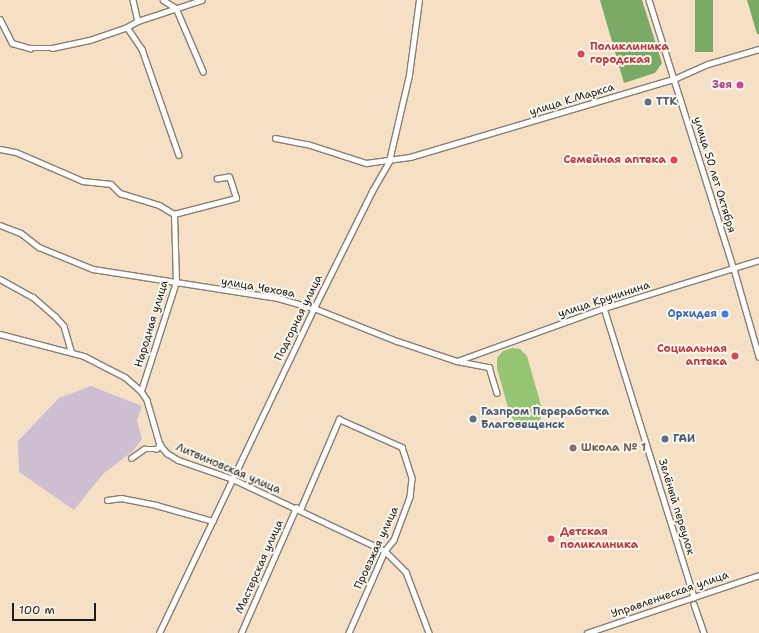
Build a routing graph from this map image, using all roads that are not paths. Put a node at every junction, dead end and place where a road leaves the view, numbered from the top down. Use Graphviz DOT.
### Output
graph roads {
  1 [pos="133,0"];
  2 [pos="163,0"];
  3 [pos="202,0"];
  4 [pos="418,0"];
  5 [pos="649,0"];
  6 [pos="176,8"];
  7 [pos="0,19"];
  8 [pos="138,21"];
  9 [pos="127,27"];
  10 [pos="759,49"];
  11 [pos="203,71"];
  12 [pos="674,79"];
  13 [pos="275,138"];
  14 [pos="0,149"];
  15 [pos="179,155"];
  16 [pos="389,161"];
  17 [pos="217,180"];
  18 [pos="174,214"];
  19 [pos="0,225"];
  20 [pos="759,260"];
  21 [pos="734,269"];
  22 [pos="0,279"];
  23 [pos="176,282"];
  24 [pos="314,308"];
  25 [pos="604,308"];
  26 [pos="0,334"];
  27 [pos="71,351"];
  28 [pos="759,356"];
  29 [pos="457,361"];
  30 [pos="141,391"];
  31 [pos="497,392"];
  32 [pos="160,445"];
  33 [pos="402,446"];
  34 [pos="131,458"];
  35 [pos="233,479"];
  36 [pos="106,500"];
  37 [pos="298,509"];
  38 [pos="213,521"];
  39 [pos="384,551"];
  40 [pos="759,575"];
  41 [pos="694,597"];
  42 [pos="694,604"];
  43 [pos="159,633"];
  44 [pos="241,633"];
  45 [pos="349,633"];
  46 [pos="429,633"];
  47 [pos="587,633"];
  48 [pos="704,633"];
  1 -- 8 [label="street"];
  2 -- 6 [label="street"];
  3 -- 6 [label="street"];
  4 -- 16 [label="street, Подгорная улица"];
  5 -- 12 [label="street, улица 50 лет Октября"];
  6 -- 8 [label="street"];
  6 -- 11 [label="street"];
  7 -- 9 [label="street"];
  8 -- 9 [label="street"];
  9 -- 15 [label="street"];
  10 -- 12 [label="street, улица К.Маркса"];
  12 -- 16 [label="street, улица К.Маркса"];
  12 -- 21 [label="street, улица 50 лет Октября"];
  13 -- 16 [label="street, улица К.Маркса"];
  14 -- 18 [label="street"];
  16 -- 24 [label="street, Подгорная улица"];
  17 -- 18 [label="street"];
  18 -- 23 [label="street, Народная улица"];
  19 -- 23 [label="street, улица Чехова"];
  20 -- 21 [label="street, улица Кручинина"];
  21 -- 25 [label="street, улица Кручинина"];
  21 -- 28 [label="street, улица 50 лет Октября"];
  22 -- 27 [label="street"];
  23 -- 24 [label="street, улица Чехова"];
  23 -- 30 [label="street, Народная улица"];
  24 -- 29 [label="street, улица Чехова"];
  24 -- 35 [label="street, Подгорная улица"];
  25 -- 29 [label="street, улица Кручинина"];
  25 -- 41 [label="street, Зелёный переулок"];
  26 -- 27 [label="street, Литвиновская улица"];
  27 -- 30 [label="street, Литвиновская улица"];
  29 -- 31 [label="street, улица Чехова"];
  30 -- 32 [label="street, Литвиновская улица"];
  32 -- 34 [label="street"];
  32 -- 35 [label="street, Литвиновская улица"];
  33 -- 37 [label="street, Мастерская улица"];
  33 -- 39 [label="street, Проезжая улица"];
  35 -- 37 [label="street, Литвиновская улица"];
  35 -- 38 [label="street, Подгорная улица"];
  36 -- 38 [label="street"];
  37 -- 39 [label="street, Литвиновская улица"];
  37 -- 44 [label="street, Мастерская улица"];
  38 -- 43 [label="street, Подгорная улица"];
  39 -- 45 [label="street, Проезжая улица"];
  39 -- 46 [label="street, Литвиновская улица"];
  40 -- 41 [label="street, Управленческая улица"];
  41 -- 47 [label="street, Управленческая улица"];
  42 -- 48 [label="street"];
}
